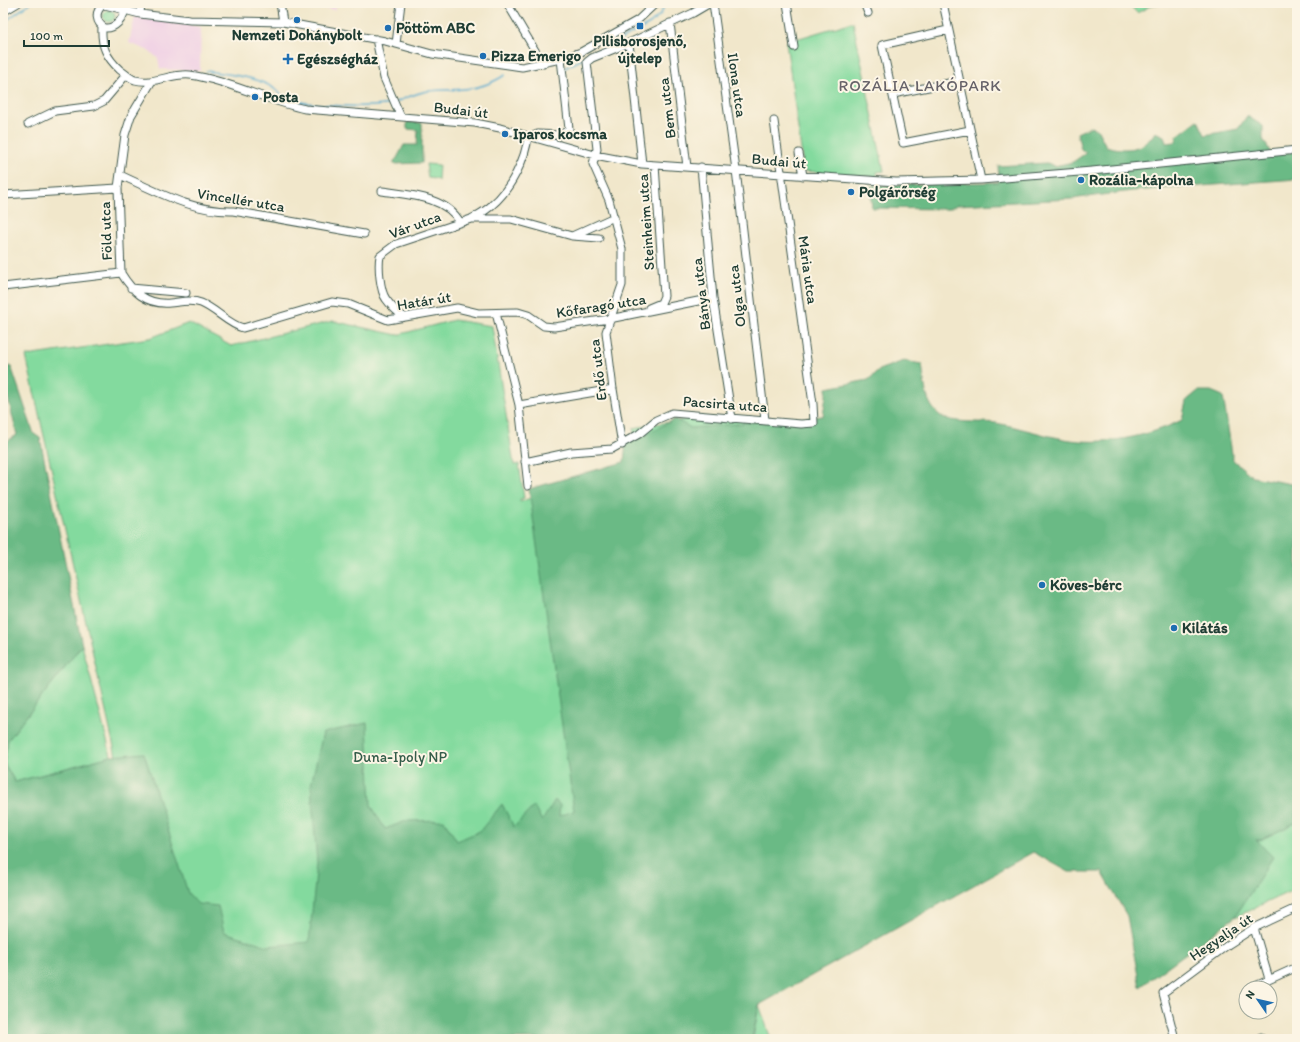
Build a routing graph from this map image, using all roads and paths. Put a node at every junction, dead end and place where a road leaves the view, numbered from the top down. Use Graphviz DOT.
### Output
graph roads {
  1 [pos="18,3"];
  2 [pos="140,3"];
  3 [pos="280,3"];
  4 [pos="401,3"];
  5 [pos="507,3"];
  6 [pos="656,3"];
  7 [pos="710,3"];
  8 [pos="713,3"];
  9 [pos="787,3"];
  10 [pos="864,3"];
  11 [pos="942,3"];
  12 [pos="100,4"];
  13 [pos="125,10"];
  14 [pos="3,12"];
  15 [pos="868,13"];
  16 [pos="140,14"];
  17 [pos="283,22"];
  18 [pos="670,23"];
  19 [pos="102,27"];
  20 [pos="948,30"];
  21 [pos="376,39"];
  22 [pos="629,43"];
  23 [pos="396,44"];
  24 [pos="794,47"];
  25 [pos="561,59"];
  26 [pos="543,64"];
  27 [pos="126,75"];
  28 [pos="959,80"];
  29 [pos="152,81"];
  30 [pos="893,94"];
  31 [pos="400,115"];
  32 [pos="774,121"];
  33 [pos="28,124"];
  34 [pos="970,130"];
  35 [pos="530,137"];
  36 [pos="1297,150"];
  37 [pos="799,153"];
  38 [pos="595,155"];
  39 [pos="642,164"];
  40 [pos="655,165"];
  41 [pos="687,167"];
  42 [pos="701,167"];
  43 [pos="736,170"];
  44 [pos="782,174"];
  45 [pos="120,175"];
  46 [pos="803,176"];
  47 [pos="981,180"];
  48 [pos="118,188"];
  49 [pos="382,191"];
  50 [pos="3,195"];
  51 [pos="614,217"];
  52 [pos="471,219"];
  53 [pos="460,222"];
  54 [pos="364,234"];
  55 [pos="572,236"];
  56 [pos="599,238"];
  57 [pos="120,273"];
  58 [pos="3,287"];
  59 [pos="131,288"];
  60 [pos="186,293"];
  61 [pos="713,298"];
  62 [pos="496,313"];
  63 [pos="641,313"];
  64 [pos="404,317"];
  65 [pos="609,319"];
  66 [pos="613,389"];
  67 [pos="519,405"];
  68 [pos="732,418"];
  69 [pos="765,420"];
  70 [pos="814,423"];
  71 [pos="622,445"];
  72 [pos="525,462"];
  73 [pos="528,486"];
  74 [pos="1297,908"];
  75 [pos="1254,928"];
  76 [pos="1297,967"];
  77 [pos="1269,979"];
  78 [pos="1175,1039"];
  1 -- 14 [label="street"];
  2 -- 16 [label="street"];
  3 -- 17 [label="street"];
  4 -- 23 [label="street"];
  5 -- 26 [label="street"];
  6 -- 25 [label="street"];
  7 -- 18 [label="street"];
  8 -- 43 [label="street, Ilona utca"];
  9 -- 24 [label="street"];
  10 -- 15 [label="street"];
  11 -- 20 [label="street"];
  12 -- 13 [label="street"];
  12 -- 19 [label="street, Budai út"];
  13 -- 16 [label="street"];
  13 -- 19 [label="street"];
  16 -- 17 [label="street"];
  17 -- 21 [label="street"];
  18 -- 22 [label="street"];
  18 -- 41 [label="street, Bem utca"];
  19 -- 27 [label="street, Budai út"];
  20 -- 28 [label="street"];
  20 -- 30 [label="street"];
  21 -- 23 [label="street"];
  21 -- 31 [label="street"];
  22 -- 38 [label="street, Erdő utca"];
  22 -- 39 [label="street"];
  23 -- 26 [label="street"];
  25 -- 26 [label="street"];
  25 -- 35 [label="street"];
  27 -- 29 [label="street, Budai út"];
  27 -- 33 [label="street"];
  28 -- 30 [label="street"];
  28 -- 34 [label="street"];
  29 -- 31 [label="street, Budai út"];
  29 -- 45 [label="street, Föld utca"];
  30 -- 34 [label="street"];
  31 -- 35 [label="street, Budai út"];
  32 -- 44 [label="street, Mária utca"];
  34 -- 47 [label="street"];
  35 -- 38 [label="street, Budai út"];
  35 -- 52 [label="street"];
  36 -- 47 [label="street, Budai út"];
  37 -- 46 [label="street"];
  38 -- 39 [label="street, Budai út"];
  38 -- 51 [label="street, Erdő utca"];
  39 -- 40 [label="street, Budai út"];
  40 -- 41 [label="street, Budai út"];
  40 -- 63 [label="street, Steinheim utca"];
  41 -- 42 [label="street, Budai út"];
  42 -- 43 [label="street, Budai út"];
  42 -- 61 [label="street, Bánya utca"];
  43 -- 44 [label="street, Budai út"];
  43 -- 69 [label="street, Olga utca"];
  44 -- 46 [label="street, Budai út"];
  44 -- 70 [label="street, Mária utca"];
  45 -- 48 [label="street, Föld utca"];
  45 -- 54 [label="street, Vincellér utca"];
  46 -- 47 [label="street, Budai út"];
  48 -- 50 [label="street"];
  48 -- 57 [label="street, Föld utca"];
  49 -- 53 [label="street, Vár utca"];
  51 -- 55 [label="street"];
  51 -- 65 [label="street, Erdő utca"];
  52 -- 53 [label="street, Vár utca"];
  52 -- 55 [label="street, Vár utca"];
  53 -- 64 [label="street, Vár utca"];
  55 -- 56 [label="street, Vár utca"];
  57 -- 58 [label="street"];
  57 -- 59 [label="street"];
  59 -- 60 [label="street"];
  59 -- 64 [label="street, Határ út"];
  61 -- 63 [label="street, Kőfaragó utca"];
  61 -- 68 [label="street, Bánya utca"];
  62 -- 64 [label="street, Határ út"];
  62 -- 65 [label="street, Kőfaragó utca"];
  62 -- 67 [label="street"];
  63 -- 65 [label="street, Kőfaragó utca"];
  65 -- 66 [label="street, Erdő utca"];
  66 -- 67 [label="street"];
  66 -- 71 [label="street, Erdő utca"];
  67 -- 72 [label="street"];
  68 -- 69 [label="street, Pacsirta utca"];
  68 -- 71 [label="street, Pacsirta utca"];
  69 -- 70 [label="street, Pacsirta utca"];
  71 -- 72 [label="street, Pacsirta utca"];
  72 -- 73 [label="street"];
  74 -- 75 [label="street, Hegyalja út"];
  75 -- 77 [label="street"];
  75 -- 78 [label="street, Hegyalja út"];
  76 -- 77 [label="street"];
}
